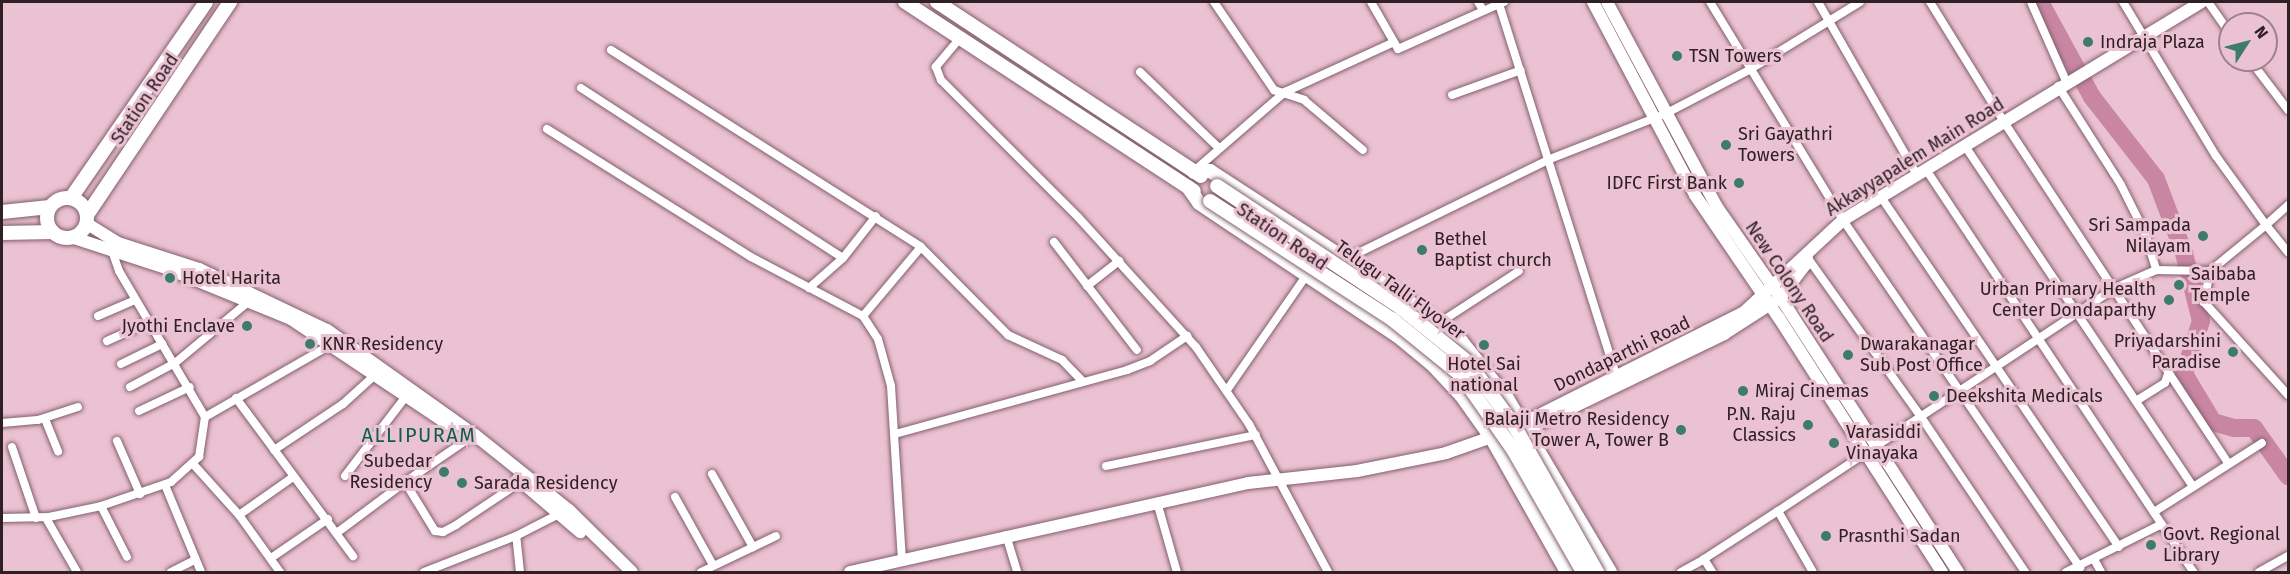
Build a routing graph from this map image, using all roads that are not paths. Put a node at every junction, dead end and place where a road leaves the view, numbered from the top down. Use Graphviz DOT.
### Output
graph roads {
  1 [pos="206,2"];
  2 [pos="230,2"];
  3 [pos="905,2"];
  4 [pos="937,2"];
  5 [pos="1214,2"];
  6 [pos="1371,2"];
  7 [pos="1478,2"];
  8 [pos="1593,2"];
  9 [pos="1607,2"];
  10 [pos="1710,2"];
  11 [pos="1818,2"];
  12 [pos="1860,2"];
  13 [pos="1930,2"];
  14 [pos="2031,2"];
  15 [pos="2123,2"];
  16 [pos="2202,2"];
  17 [pos="2208,2"];
  18 [pos="1501,3"];
  19 [pos="1483,10"];
  20 [pos="2218,16"];
  21 [pos="1830,21"];
  22 [pos="2144,36"];
  23 [pos="960,38"];
  24 [pos="1392,43"];
  25 [pos="611,50"];
  26 [pos="1521,70"];
  27 [pos="1749,70"];
  28 [pos="1140,72"];
  29 [pos="2259,72"];
  30 [pos="2065,82"];
  31 [pos="581,88"];
  32 [pos="1285,92"];
  33 [pos="1452,95"];
  34 [pos="2289,110"];
  35 [pos="1665,114"];
  36 [pos="1653,120"];
  37 [pos="2004,122"];
  38 [pos="547,129"];
  39 [pos="1965,146"];
  40 [pos="1219,148"];
  41 [pos="1363,150"];
  42 [pos="1550,159"];
  43 [pos="1194,172"];
  44 [pos="1922,173"];
  45 [pos="1188,187"];
  46 [pos="1881,197"];
  47 [pos="71,198"];
  48 [pos="2289,206"];
  49 [pos="50,207"];
  50 [pos="2,212"];
  51 [pos="876,216"];
  52 [pos="87,219"];
  53 [pos="1843,220"];
  54 [pos="2266,225"];
  55 [pos="52,232"];
  56 [pos="2,233"];
  57 [pos="71,237"];
  58 [pos="1054,242"];
  59 [pos="921,247"];
  60 [pos="2289,252"];
  61 [pos="113,254"];
  62 [pos="1807,257"];
  63 [pos="843,258"];
  64 [pos="1346,259"];
  65 [pos="1119,261"];
  66 [pos="2156,270"];
  67 [pos="1519,271"];
  68 [pos="2210,271"];
  69 [pos="1306,276"];
  70 [pos="1087,286"];
  71 [pos="809,288"];
  72 [pos="2113,289"];
  73 [pos="1772,296"];
  74 [pos="135,300"];
  75 [pos="248,302"];
  76 [pos="2076,313"];
  77 [pos="98,316"];
  78 [pos="863,316"];
  79 [pos="149,322"];
  80 [pos="1439,323"];
  81 [pos="1187,336"];
  82 [pos="2037,340"];
  83 [pos="107,341"];
  84 [pos="336,341"];
  85 [pos="162,344"];
  86 [pos="1137,350"];
  87 [pos="175,363"];
  88 [pos="121,364"];
  89 [pos="1997,367"];
  90 [pos="376,374"];
  91 [pos="2168,374"];
  92 [pos="1617,380"];
  93 [pos="1082,381"];
  94 [pos="130,387"];
  95 [pos="189,387"];
  96 [pos="1227,390"];
  97 [pos="1960,393"];
  98 [pos="407,395"];
  99 [pos="2289,395"];
  100 [pos="236,399"];
  101 [pos="2136,401"];
  102 [pos="78,407"];
  103 [pos="139,411"];
  104 [pos="205,417"];
  105 [pos="1921,417"];
  106 [pos="45,419"];
  107 [pos="2,423"];
  108 [pos="1523,426"];
  109 [pos="895,434"];
  110 [pos="1256,435"];
  111 [pos="1491,437"];
  112 [pos="468,439"];
  113 [pos="117,441"];
  114 [pos="2262,443"];
  115 [pos="1877,446"];
  116 [pos="12,447"];
  117 [pos="274,450"];
  118 [pos="58,451"];
  119 [pos="1865,453"];
  120 [pos="2227,462"];
  121 [pos="195,465"];
  122 [pos="1106,466"];
  123 [pos="712,474"];
  124 [pos="345,476"];
  125 [pos="293,477"];
  126 [pos="524,479"];
  127 [pos="1280,479"];
  128 [pos="405,482"];
  129 [pos="165,485"];
  130 [pos="2193,487"];
  131 [pos="140,494"];
  132 [pos="675,496"];
  133 [pos="1157,502"];
  134 [pos="101,506"];
  135 [pos="1778,511"];
  136 [pos="2154,512"];
  137 [pos="559,514"];
  138 [pos="239,515"];
  139 [pos="2,518"];
  140 [pos="41,518"];
  141 [pos="328,519"];
  142 [pos="2162,524"];
  143 [pos="338,532"];
  144 [pos="1006,535"];
  145 [pos="516,536"];
  146 [pos="776,536"];
  147 [pos="753,547"];
  148 [pos="2119,548"];
  149 [pos="353,556"];
  150 [pos="2289,556"];
  151 [pos="127,557"];
  152 [pos="271,558"];
  153 [pos="1704,559"];
  154 [pos="195,560"];
  155 [pos="902,560"];
  156 [pos="2095,561"];
  157 [pos="714,565"];
  158 [pos="2080,568"];
  159 [pos="77,573"];
  160 [pos="171,573"];
  161 [pos="201,573"];
  162 [pos="280,573"];
  163 [pos="424,573"];
  164 [pos="520,573"];
  165 [pos="622,573"];
  166 [pos="632,573"];
  167 [pos="701,573"];
  168 [pos="850,573"];
  169 [pos="1017,573"];
  170 [pos="1177,573"];
  171 [pos="1328,573"];
  172 [pos="1567,573"];
  173 [pos="1583,573"];
  174 [pos="1597,573"];
  175 [pos="1610,573"];
  176 [pos="1681,573"];
  177 [pos="1712,573"];
  178 [pos="1813,573"];
  179 [pos="1942,573"];
  180 [pos="1958,573"];
  181 [pos="2025,573"];
  182 [pos="2066,573"];
  183 [pos="2102,573"];
  184 [pos="2193,573"];
  185 [pos="2259,573"];
  1 -- 47 [label="main road, Station Road"];
  2 -- 52 [label="main road, Station Road"];
  3 -- 23 [label="main road, Station Road"];
  4 -- 43 [label="main road"];
  5 -- 32 [label="street"];
  6 -- 24 [label="street"];
  7 -- 19 [label="street"];
  8 -- 36 [label="main road, New Colony Road"];
  9 -- 35 [label="main road, New Colony Road"];
  10 -- 27 [label="street"];
  11 -- 21 [label="street"];
  12 -- 21 [label="street"];
  13 -- 37 [label="street"];
  14 -- 30 [label="street"];
  15 -- 22 [label="street"];
  16 -- 22 [label="main road, Akkayyapalem Main Road"];
  17 -- 20 [label="street"];
  18 -- 19 [label="street"];
  18 -- 26 [label="street"];
  19 -- 24 [label="street"];
  21 -- 27 [label="street"];
  21 -- 44 [label="street"];
  22 -- 30 [label="main road, Akkayyapalem Main Road"];
  22 -- 54 [label="street"];
  23 -- 45 [label="main road, Station Road"];
  23 -- 65 [label="street"];
  24 -- 32 [label="street"];
  25 -- 51 [label="street"];
  26 -- 33 [label="street"];
  26 -- 42 [label="street"];
  27 -- 35 [label="street"];
  27 -- 53 [label="street"];
  28 -- 40 [label="street"];
  29 -- 34 [label="street"];
  30 -- 37 [label="main road, Akkayyapalem Main Road"];
  30 -- 66 [label="street"];
  31 -- 63 [label="street"];
  32 -- 40 [label="street"];
  32 -- 41 [label="street"];
  35 -- 36 [label="street"];
  35 -- 73 [label="main road, New Colony Road"];
  36 -- 42 [label="street"];
  36 -- 73 [label="main road, New Colony Road"];
  37 -- 39 [label="main road, Akkayyapalem Main Road"];
  37 -- 72 [label="street"];
  38 -- 71 [label="street"];
  39 -- 44 [label="main road, Akkayyapalem Main Road"];
  39 -- 76 [label="street"];
  40 -- 43 [label="street"];
  42 -- 64 [label="street"];
  42 -- 92 [label="street"];
  43 -- 64 [label="main road"];
  43 -- 174 [label="main road, Telugu Talli Flyover, bridge"];
  44 -- 46 [label="main road, Akkayyapalem Main Road"];
  44 -- 82 [label="street"];
  45 -- 69 [label="main road, Station Road"];
  45 -- 173 [label="main road, Telugu Talli Flyover, bridge"];
  46 -- 53 [label="main road, Akkayyapalem Main Road"];
  46 -- 89 [label="street"];
  47 -- 49 [label="main road"];
  47 -- 52 [label="main road"];
  48 -- 54 [label="street"];
  49 -- 50 [label="main road"];
  49 -- 55 [label="main road"];
  51 -- 59 [label="street"];
  51 -- 63 [label="street"];
  52 -- 57 [label="main road"];
  52 -- 84 [label="main road"];
  53 -- 62 [label="main road, Akkayyapalem Main Road"];
  53 -- 97 [label="street"];
  54 -- 60 [label="street"];
  54 -- 68 [label="street"];
  55 -- 56 [label="main road"];
  55 -- 57 [label="main road"];
  57 -- 61 [label="main road"];
  58 -- 70 [label="street"];
  59 -- 78 [label="street"];
  59 -- 93 [label="street"];
  61 -- 74 [label="street"];
  61 -- 75 [label="main road"];
  62 -- 73 [label="main road, Akkayyapalem Main Road"];
  62 -- 105 [label="street"];
  63 -- 71 [label="street"];
  64 -- 80 [label="main road"];
  65 -- 70 [label="street"];
  65 -- 81 [label="street"];
  66 -- 68 [label="street"];
  66 -- 72 [label="street"];
  67 -- 80 [label="street"];
  68 -- 99 [label="street"];
  69 -- 96 [label="street"];
  69 -- 111 [label="main road, Station Road"];
  70 -- 86 [label="street"];
  71 -- 78 [label="street"];
  72 -- 76 [label="street"];
  72 -- 91 [label="street"];
  73 -- 92 [label="main road, Dondaparthi Road"];
  73 -- 115 [label="main road, New Colony Road"];
  73 -- 119 [label="main road, New Colony Road"];
  74 -- 77 [label="street"];
  74 -- 79 [label="street"];
  75 -- 84 [label="main road"];
  75 -- 87 [label="street"];
  76 -- 82 [label="street"];
  76 -- 101 [label="street"];
  78 -- 109 [label="street"];
  79 -- 83 [label="street"];
  79 -- 85 [label="street"];
  80 -- 108 [label="main road"];
  81 -- 93 [label="street"];
  81 -- 96 [label="street"];
  82 -- 89 [label="street"];
  82 -- 136 [label="street"];
  84 -- 90 [label="main road"];
  84 -- 100 [label="street"];
  84 -- 126 [label="main road"];
  85 -- 87 [label="street"];
  85 -- 88 [label="street"];
  87 -- 94 [label="street"];
  87 -- 95 [label="street"];
  89 -- 97 [label="street"];
  89 -- 148 [label="street"];
  90 -- 98 [label="main road"];
  90 -- 117 [label="street"];
  91 -- 101 [label="street"];
  91 -- 120 [label="street"];
  92 -- 108 [label="main road, Dondaparthi Road"];
  93 -- 109 [label="street"];
  95 -- 103 [label="street"];
  95 -- 104 [label="street"];
  96 -- 110 [label="street"];
  97 -- 105 [label="street"];
  97 -- 158 [label="street"];
  98 -- 112 [label="main road"];
  98 -- 124 [label="street"];
  100 -- 104 [label="street"];
  100 -- 117 [label="street"];
  101 -- 130 [label="street"];
  102 -- 106 [label="street"];
  104 -- 121 [label="street"];
  105 -- 115 [label="street"];
  105 -- 181 [label="street"];
  106 -- 107 [label="street"];
  106 -- 118 [label="street"];
  108 -- 111 [label="main road, Dondaparthi Road"];
  108 -- 175 [label="main road"];
  109 -- 155 [label="street"];
  110 -- 122 [label="street"];
  110 -- 127 [label="street"];
  111 -- 127 [label="main road, Dondaparthi Road"];
  111 -- 172 [label="main road, Station Road"];
  112 -- 126 [label="main road"];
  112 -- 128 [label="street"];
  113 -- 131 [label="street"];
  114 -- 120 [label="street"];
  115 -- 119 [label="street"];
  115 -- 180 [label="main road, New Colony Road"];
  116 -- 140 [label="street"];
  117 -- 125 [label="street"];
  119 -- 135 [label="street"];
  119 -- 179 [label="main road, New Colony Road"];
  120 -- 130 [label="street"];
  121 -- 129 [label="street"];
  121 -- 138 [label="street"];
  123 -- 147 [label="street"];
  125 -- 138 [label="street"];
  125 -- 141 [label="street"];
  126 -- 128 [label="street"];
  126 -- 137 [label="main road"];
  126 -- 166 [label="main road"];
  127 -- 133 [label="main road, Dondaparthi Road"];
  127 -- 171 [label="street"];
  128 -- 143 [label="street"];
  129 -- 131 [label="street"];
  129 -- 154 [label="street"];
  130 -- 136 [label="street"];
  131 -- 134 [label="street"];
  132 -- 157 [label="street"];
  133 -- 144 [label="main road, Dondaparthi Road"];
  133 -- 170 [label="street"];
  134 -- 140 [label="street"];
  134 -- 151 [label="street"];
  135 -- 153 [label="street"];
  135 -- 178 [label="street"];
  136 -- 142 [label="street"];
  137 -- 145 [label="street"];
  137 -- 165 [label="main road"];
  138 -- 152 [label="street"];
  139 -- 140 [label="street"];
  140 -- 159 [label="street"];
  141 -- 143 [label="street"];
  141 -- 152 [label="street"];
  142 -- 148 [label="street"];
  142 -- 184 [label="street"];
  143 -- 149 [label="street"];
  144 -- 155 [label="main road, Dondaparthi Road"];
  144 -- 169 [label="street"];
  145 -- 163 [label="street"];
  145 -- 164 [label="street"];
  146 -- 147 [label="street"];
  147 -- 157 [label="street"];
  148 -- 156 [label="street"];
  150 -- 185 [label="street"];
  152 -- 162 [label="street"];
  153 -- 176 [label="street"];
  153 -- 177 [label="street"];
  154 -- 160 [label="street"];
  154 -- 161 [label="street"];
  155 -- 168 [label="main road, Dondaparthi Road"];
  156 -- 158 [label="street"];
  156 -- 183 [label="street"];
  157 -- 167 [label="street"];
  158 -- 182 [label="street"];
}
